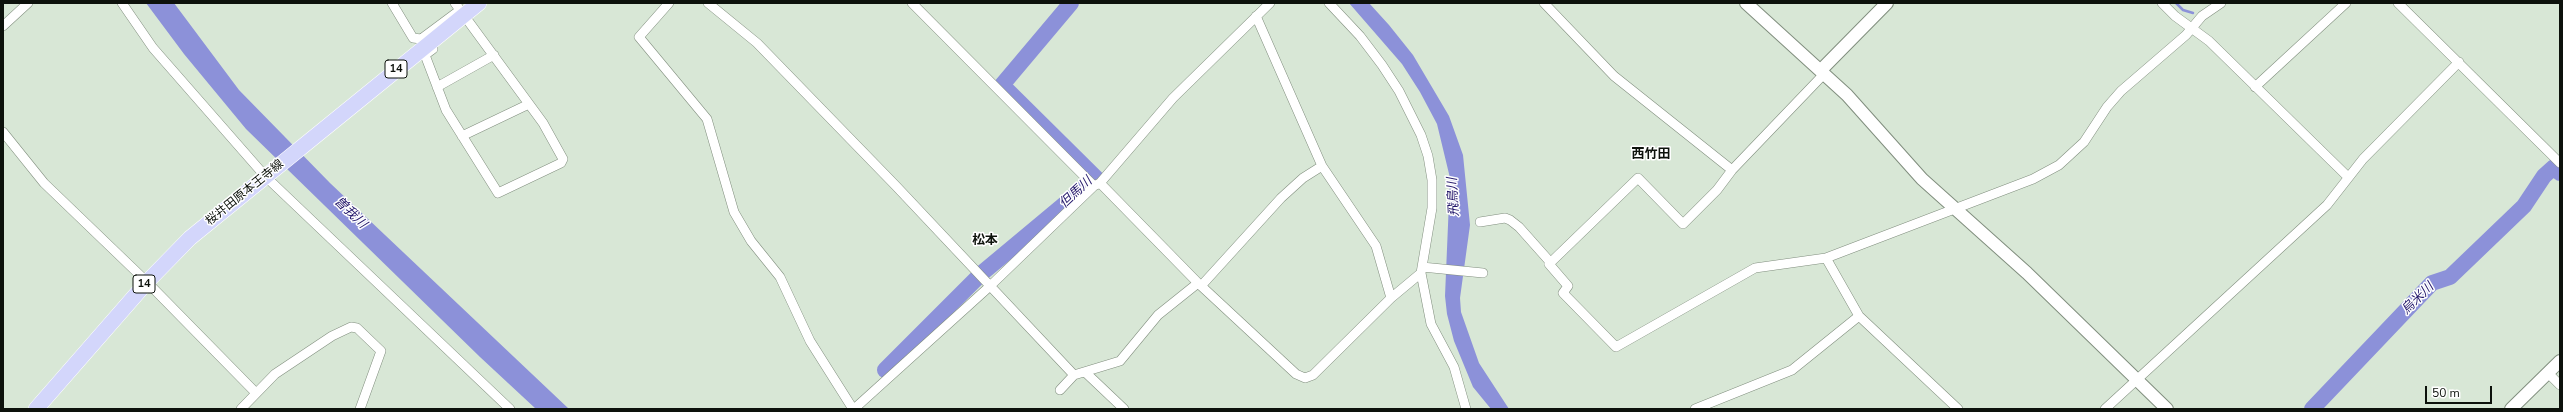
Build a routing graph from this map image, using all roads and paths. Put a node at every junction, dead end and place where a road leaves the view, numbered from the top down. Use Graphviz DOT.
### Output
graph roads {
  1 [pos="28,3"];
  2 [pos="122,3"];
  3 [pos="392,3"];
  4 [pos="479,3"];
  5 [pos="670,3"];
  6 [pos="708,3"];
  7 [pos="912,3"];
  8 [pos="1270,3"];
  9 [pos="1330,3"];
  10 [pos="1544,3"];
  11 [pos="1746,3"];
  12 [pos="1887,3"];
  13 [pos="2162,3"];
  14 [pos="2221,3"];
  15 [pos="2346,3"];
  16 [pos="2398,3"];
  17 [pos="459,9"];
  18 [pos="1256,16"];
  19 [pos="3,26"];
  20 [pos="2192,26"];
  21 [pos="494,55"];
  22 [pos="2459,62"];
  23 [pos="1823,72"];
  24 [pos="437,87"];
  25 [pos="2255,87"];
  26 [pos="529,104"];
  27 [pos="3,132"];
  28 [pos="462,136"];
  29 [pos="2560,163"];
  30 [pos="1322,166"];
  31 [pos="1732,170"];
  32 [pos="266,175"];
  33 [pos="2348,177"];
  34 [pos="1097,185"];
  35 [pos="1954,210"];
  36 [pos="1480,222"];
  37 [pos="1826,258"];
  38 [pos="1551,263"];
  39 [pos="1422,270"];
  40 [pos="1480,273"];
  41 [pos="147,282"];
  42 [pos="1200,284"];
  43 [pos="989,287"];
  44 [pos="1391,298"];
  45 [pos="1859,316"];
  46 [pos="2560,361"];
  47 [pos="1085,372"];
  48 [pos="2548,373"];
  49 [pos="1074,375"];
  50 [pos="2137,378"];
  51 [pos="2560,384"];
  52 [pos="1060,390"];
  53 [pos="256,392"];
  54 [pos="36,409"];
  55 [pos="241,409"];
  56 [pos="360,409"];
  57 [pos="510,409"];
  58 [pos="853,409"];
  59 [pos="1124,409"];
  60 [pos="1466,409"];
  61 [pos="1697,409"];
  62 [pos="1958,409"];
  63 [pos="2105,409"];
  64 [pos="2167,409"];
  65 [pos="2511,409"];
  1 -- 19 [label="street"];
  2 -- 32 [label="street"];
  3 -- 17 [label="street"];
  4 -- 17 [label="main road, 桜井田原本王寺線 / 14"];
  5 -- 58 [label="street"];
  6 -- 43 [label="street"];
  7 -- 34 [label="street"];
  8 -- 18 [label="street"];
  9 -- 39 [label="street"];
  10 -- 31 [label="street"];
  11 -- 23 [label="street"];
  12 -- 23 [label="street"];
  13 -- 20 [label="street"];
  14 -- 20 [label="street"];
  15 -- 25 [label="street"];
  16 -- 22 [label="street"];
  17 -- 21 [label="street"];
  17 -- 24 [label="street"];
  17 -- 32 [label="main road, 桜井田原本王寺線 / 14"];
  18 -- 30 [label="street"];
  18 -- 34 [label="street"];
  20 -- 25 [label="street"];
  20 -- 35 [label="street"];
  21 -- 24 [label="street"];
  21 -- 26 [label="street"];
  22 -- 29 [label="street"];
  22 -- 33 [label="street"];
  23 -- 31 [label="street"];
  23 -- 35 [label="street"];
  24 -- 28 [label="street"];
  25 -- 33 [label="street"];
  26 -- 28 [label="street"];
  26 -- 28 [label="street"];
  27 -- 41 [label="street"];
  30 -- 42 [label="street"];
  30 -- 44 [label="street"];
  31 -- 38 [label="street"];
  32 -- 41 [label="main road, 桜井田原本王寺線 / 14"];
  32 -- 57 [label="street"];
  33 -- 50 [label="street"];
  34 -- 42 [label="street"];
  34 -- 43 [label="street"];
  35 -- 37 [label="street"];
  35 -- 50 [label="street"];
  36 -- 38 [label="street"];
  37 -- 38 [label="street"];
  37 -- 45 [label="street"];
  39 -- 40 [label="street"];
  39 -- 44 [label="street"];
  39 -- 60 [label="street"];
  41 -- 53 [label="street"];
  41 -- 54 [label="main road, 桜井田原本王寺線 / 14"];
  42 -- 44 [label="street"];
  42 -- 47 [label="street"];
  43 -- 49 [label="street"];
  43 -- 58 [label="street"];
  45 -- 61 [label="street"];
  45 -- 62 [label="street"];
  46 -- 48 [label="street"];
  47 -- 49 [label="street"];
  47 -- 59 [label="street"];
  48 -- 51 [label="street"];
  48 -- 65 [label="street"];
  49 -- 52 [label="street"];
  50 -- 63 [label="street"];
  50 -- 64 [label="street"];
  53 -- 55 [label="street"];
  53 -- 56 [label="street"];
}
